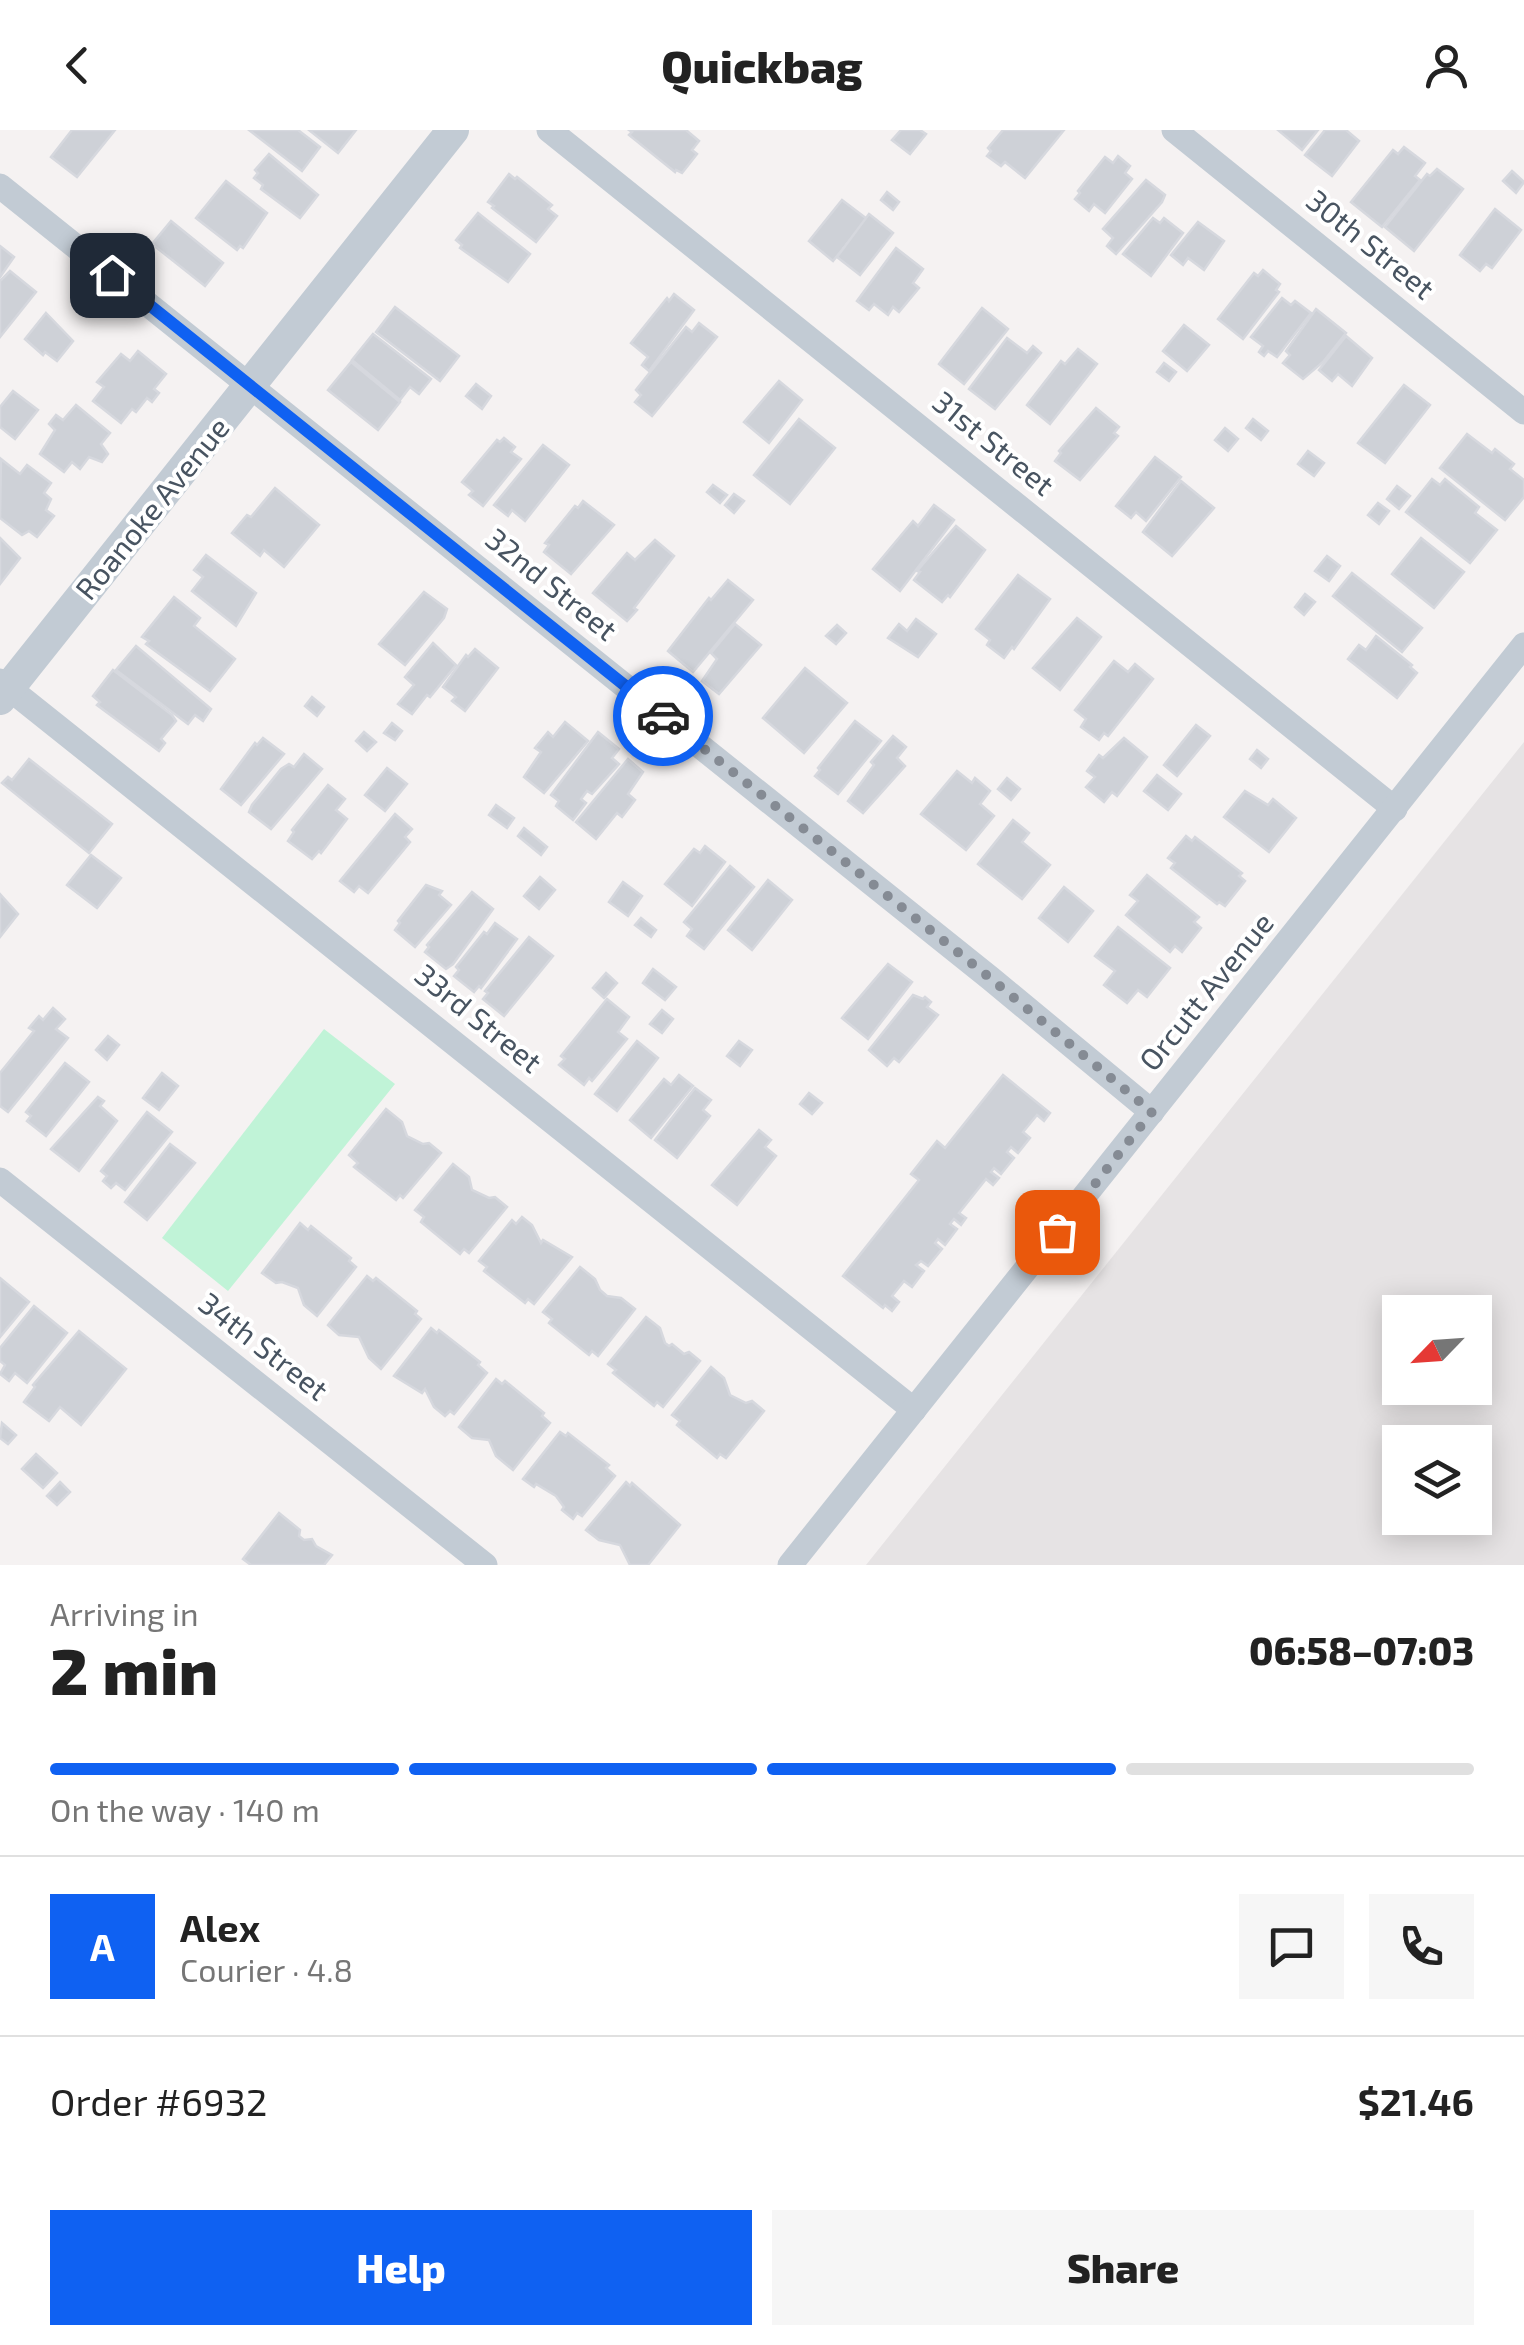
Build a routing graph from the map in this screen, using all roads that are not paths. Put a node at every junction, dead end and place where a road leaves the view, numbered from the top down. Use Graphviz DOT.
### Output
graph roads {
  1 [pos="453,130"];
  2 [pos="549,130"];
  3 [pos="1174,130"];
  4 [pos="0,186"];
  5 [pos="251,386"];
  6 [pos="1524,412"];
  7 [pos="1524,645"];
  8 [pos="3,689"];
  9 [pos="1395,808"];
  10 [pos="1152,1112"];
  11 [pos="0,1180"];
  12 [pos="914,1410"];
  13 [pos="484,1565"];
  14 [pos="790,1565"];
  1 -- 5 [label="street, Roanoke Avenue"];
  2 -- 9 [label="street, 31st Street"];
  3 -- 6 [label="street, 30th Street"];
  4 -- 5 [label="street, 32nd Street"];
  5 -- 8 [label="street, Roanoke Avenue"];
  5 -- 10 [label="street, 32nd Street"];
  7 -- 9 [label="street, Orcutt Avenue"];
  8 -- 12 [label="street, 33rd Street"];
  9 -- 10 [label="street, Orcutt Avenue"];
  10 -- 12 [label="street, Orcutt Avenue"];
  11 -- 13 [label="street, 34th Street"];
  12 -- 14 [label="street, Orcutt Avenue"];
}
